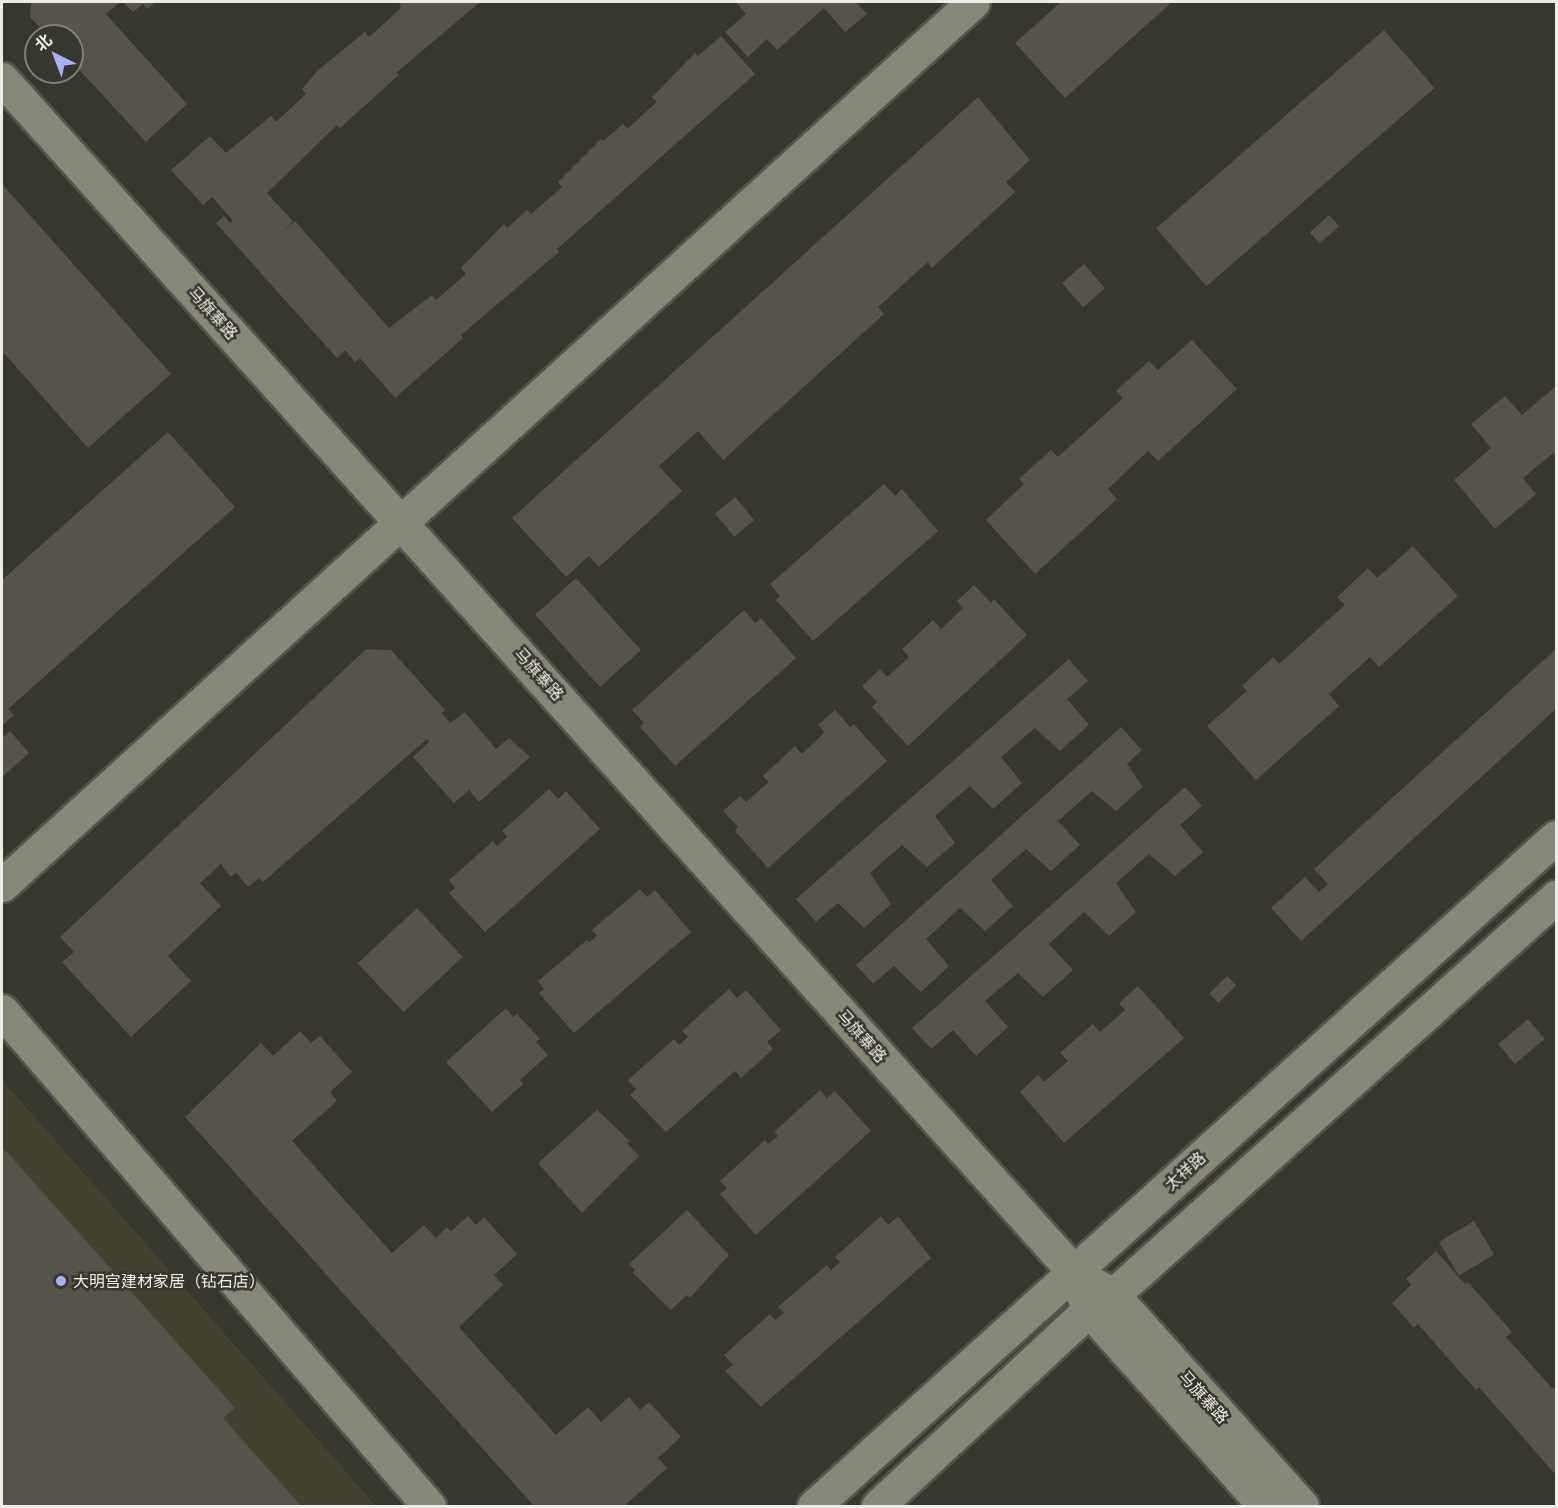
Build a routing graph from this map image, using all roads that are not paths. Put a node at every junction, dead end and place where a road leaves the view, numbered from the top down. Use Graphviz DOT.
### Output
graph roads {
  1 [pos="973,2"];
  2 [pos="2,79"];
  3 [pos="403,522"];
  4 [pos="1557,837"];
  5 [pos="2,885"];
  6 [pos="1557,897"];
  7 [pos="2,1011"];
  8 [pos="1073,1271"];
  9 [pos="1101,1303"];
  10 [pos="429,1506"];
  11 [pos="814,1506"];
  12 [pos="878,1506"];
  13 [pos="1265,1506"];
  14 [pos="1302,1506"];
  1 -- 3 [label="street"];
  2 -- 3 [label="street, 马旗寨路"];
  3 -- 5 [label="street"];
  3 -- 8 [label="street, 马旗寨路"];
  4 -- 8 [label="street, 太祥路"];
  6 -- 9 [label="street"];
  7 -- 10 [label="street"];
  8 -- 9 [label="street, 马旗寨路"];
  8 -- 11 [label="street, 太祥路"];
  9 -- 12 [label="street"];
  9 -- 13 [label="street, 马旗寨路"];
  9 -- 14 [label="street, 马旗寨路"];
}
